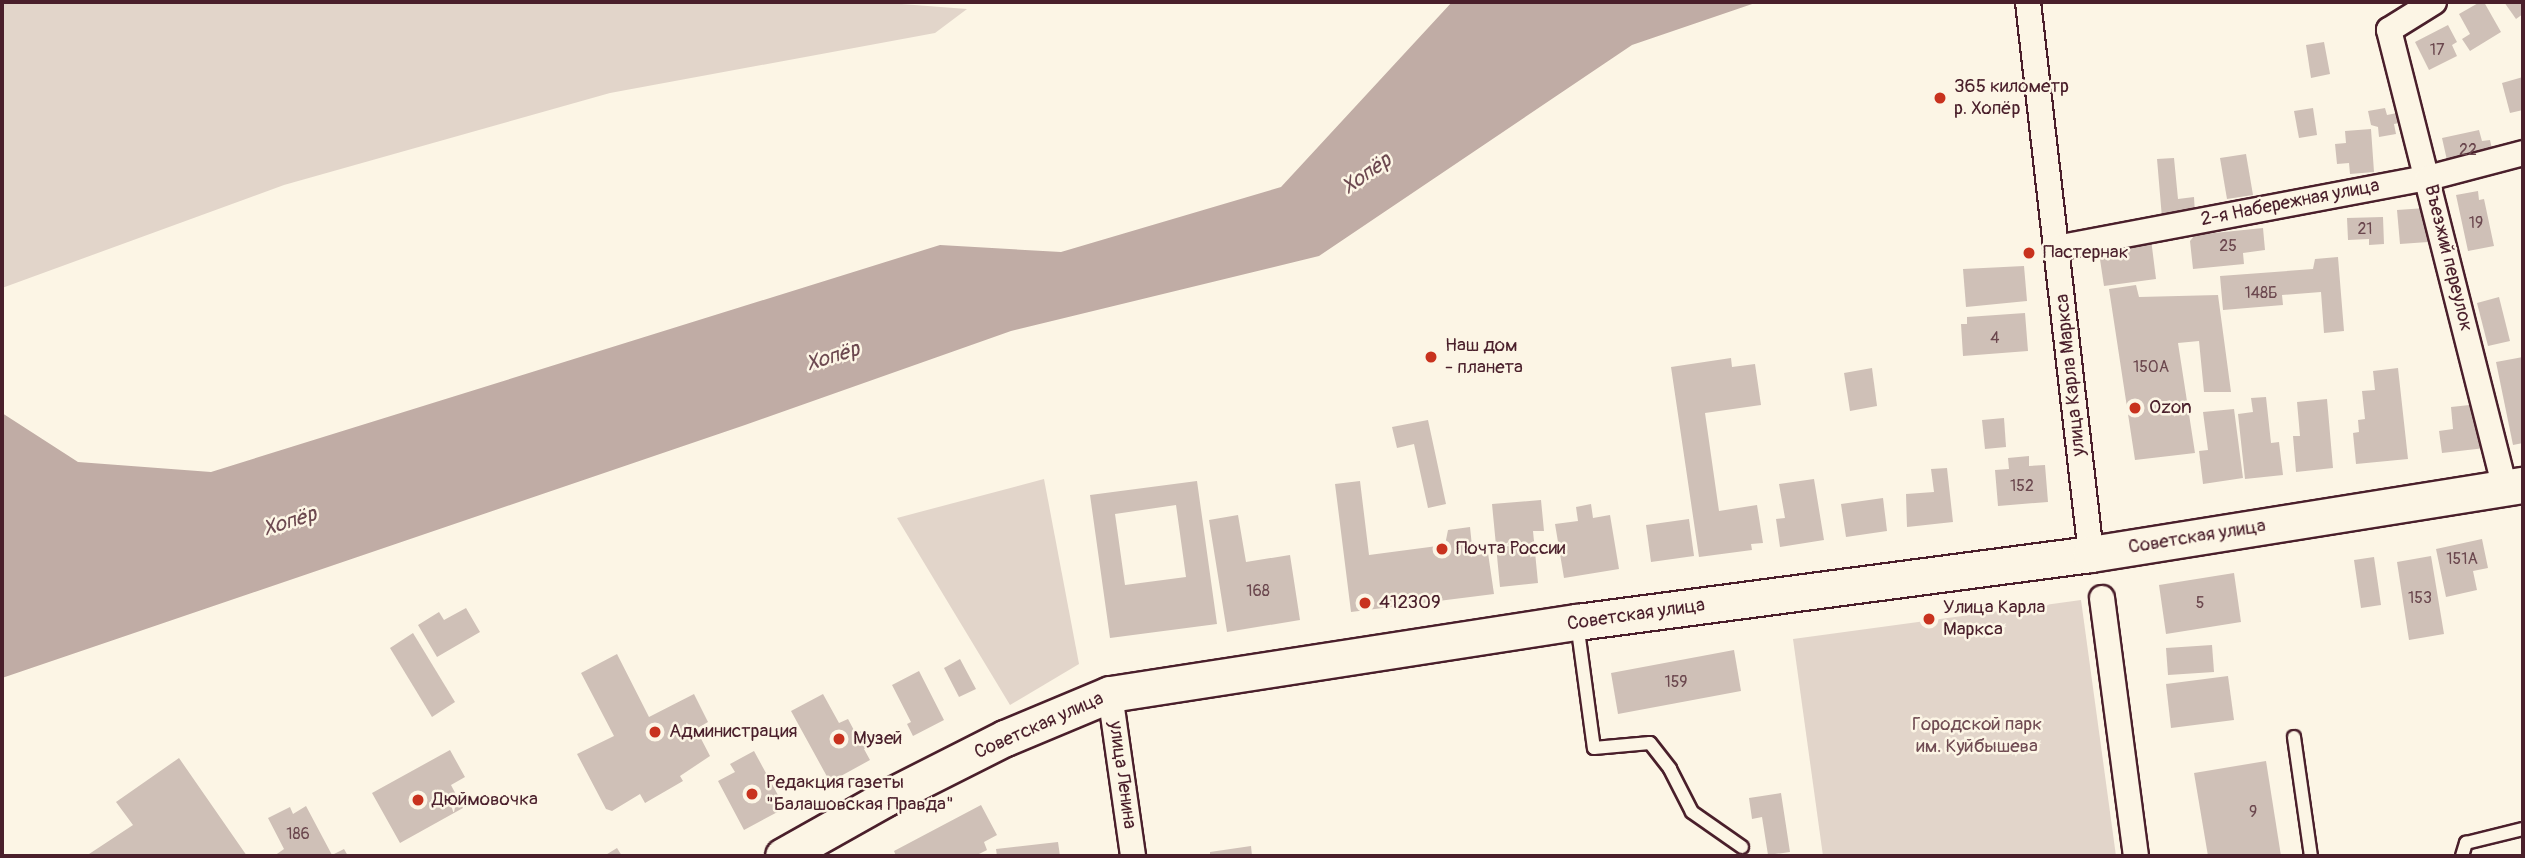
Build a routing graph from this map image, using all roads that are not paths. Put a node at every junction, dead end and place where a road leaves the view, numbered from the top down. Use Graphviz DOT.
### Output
graph roads {
  1 [pos="2028,2"];
  2 [pos="2434,2"];
  3 [pos="2523,153"];
  4 [pos="2428,178"];
  5 [pos="2056,248"];
  6 [pos="2514,486"];
  7 [pos="2091,554"];
  8 [pos="2102,598"];
  9 [pos="1577,622"];
  10 [pos="1111,694"];
  11 [pos="2294,737"];
  12 [pos="2523,829"];
  13 [pos="1742,847"];
  14 [pos="783,856"];
  15 [pos="1133,856"];
  16 [pos="2136,856"];
  17 [pos="2311,856"];
  18 [pos="2462,856"];
  1 -- 5 [label="street, улица Карла Маркса"];
  2 -- 4 [label="street, Въезжий переулок"];
  3 -- 4 [label="street, 2-я Набережная улица"];
  4 -- 5 [label="street, 2-я Набережная улица"];
  4 -- 6 [label="street, Въезжий переулок"];
  5 -- 7 [label="street, улица Карла Маркса"];
  6 -- 7 [label="street, Советская улица"];
  7 -- 9 [label="street, Советская улица"];
  8 -- 16 [label="street"];
  9 -- 10 [label="street, Советская улица"];
  9 -- 13 [label="lane"];
  10 -- 14 [label="street, Советская улица"];
  10 -- 15 [label="street, улица Ленина"];
  11 -- 17 [label="lane"];
  12 -- 18 [label="lane"];
}
